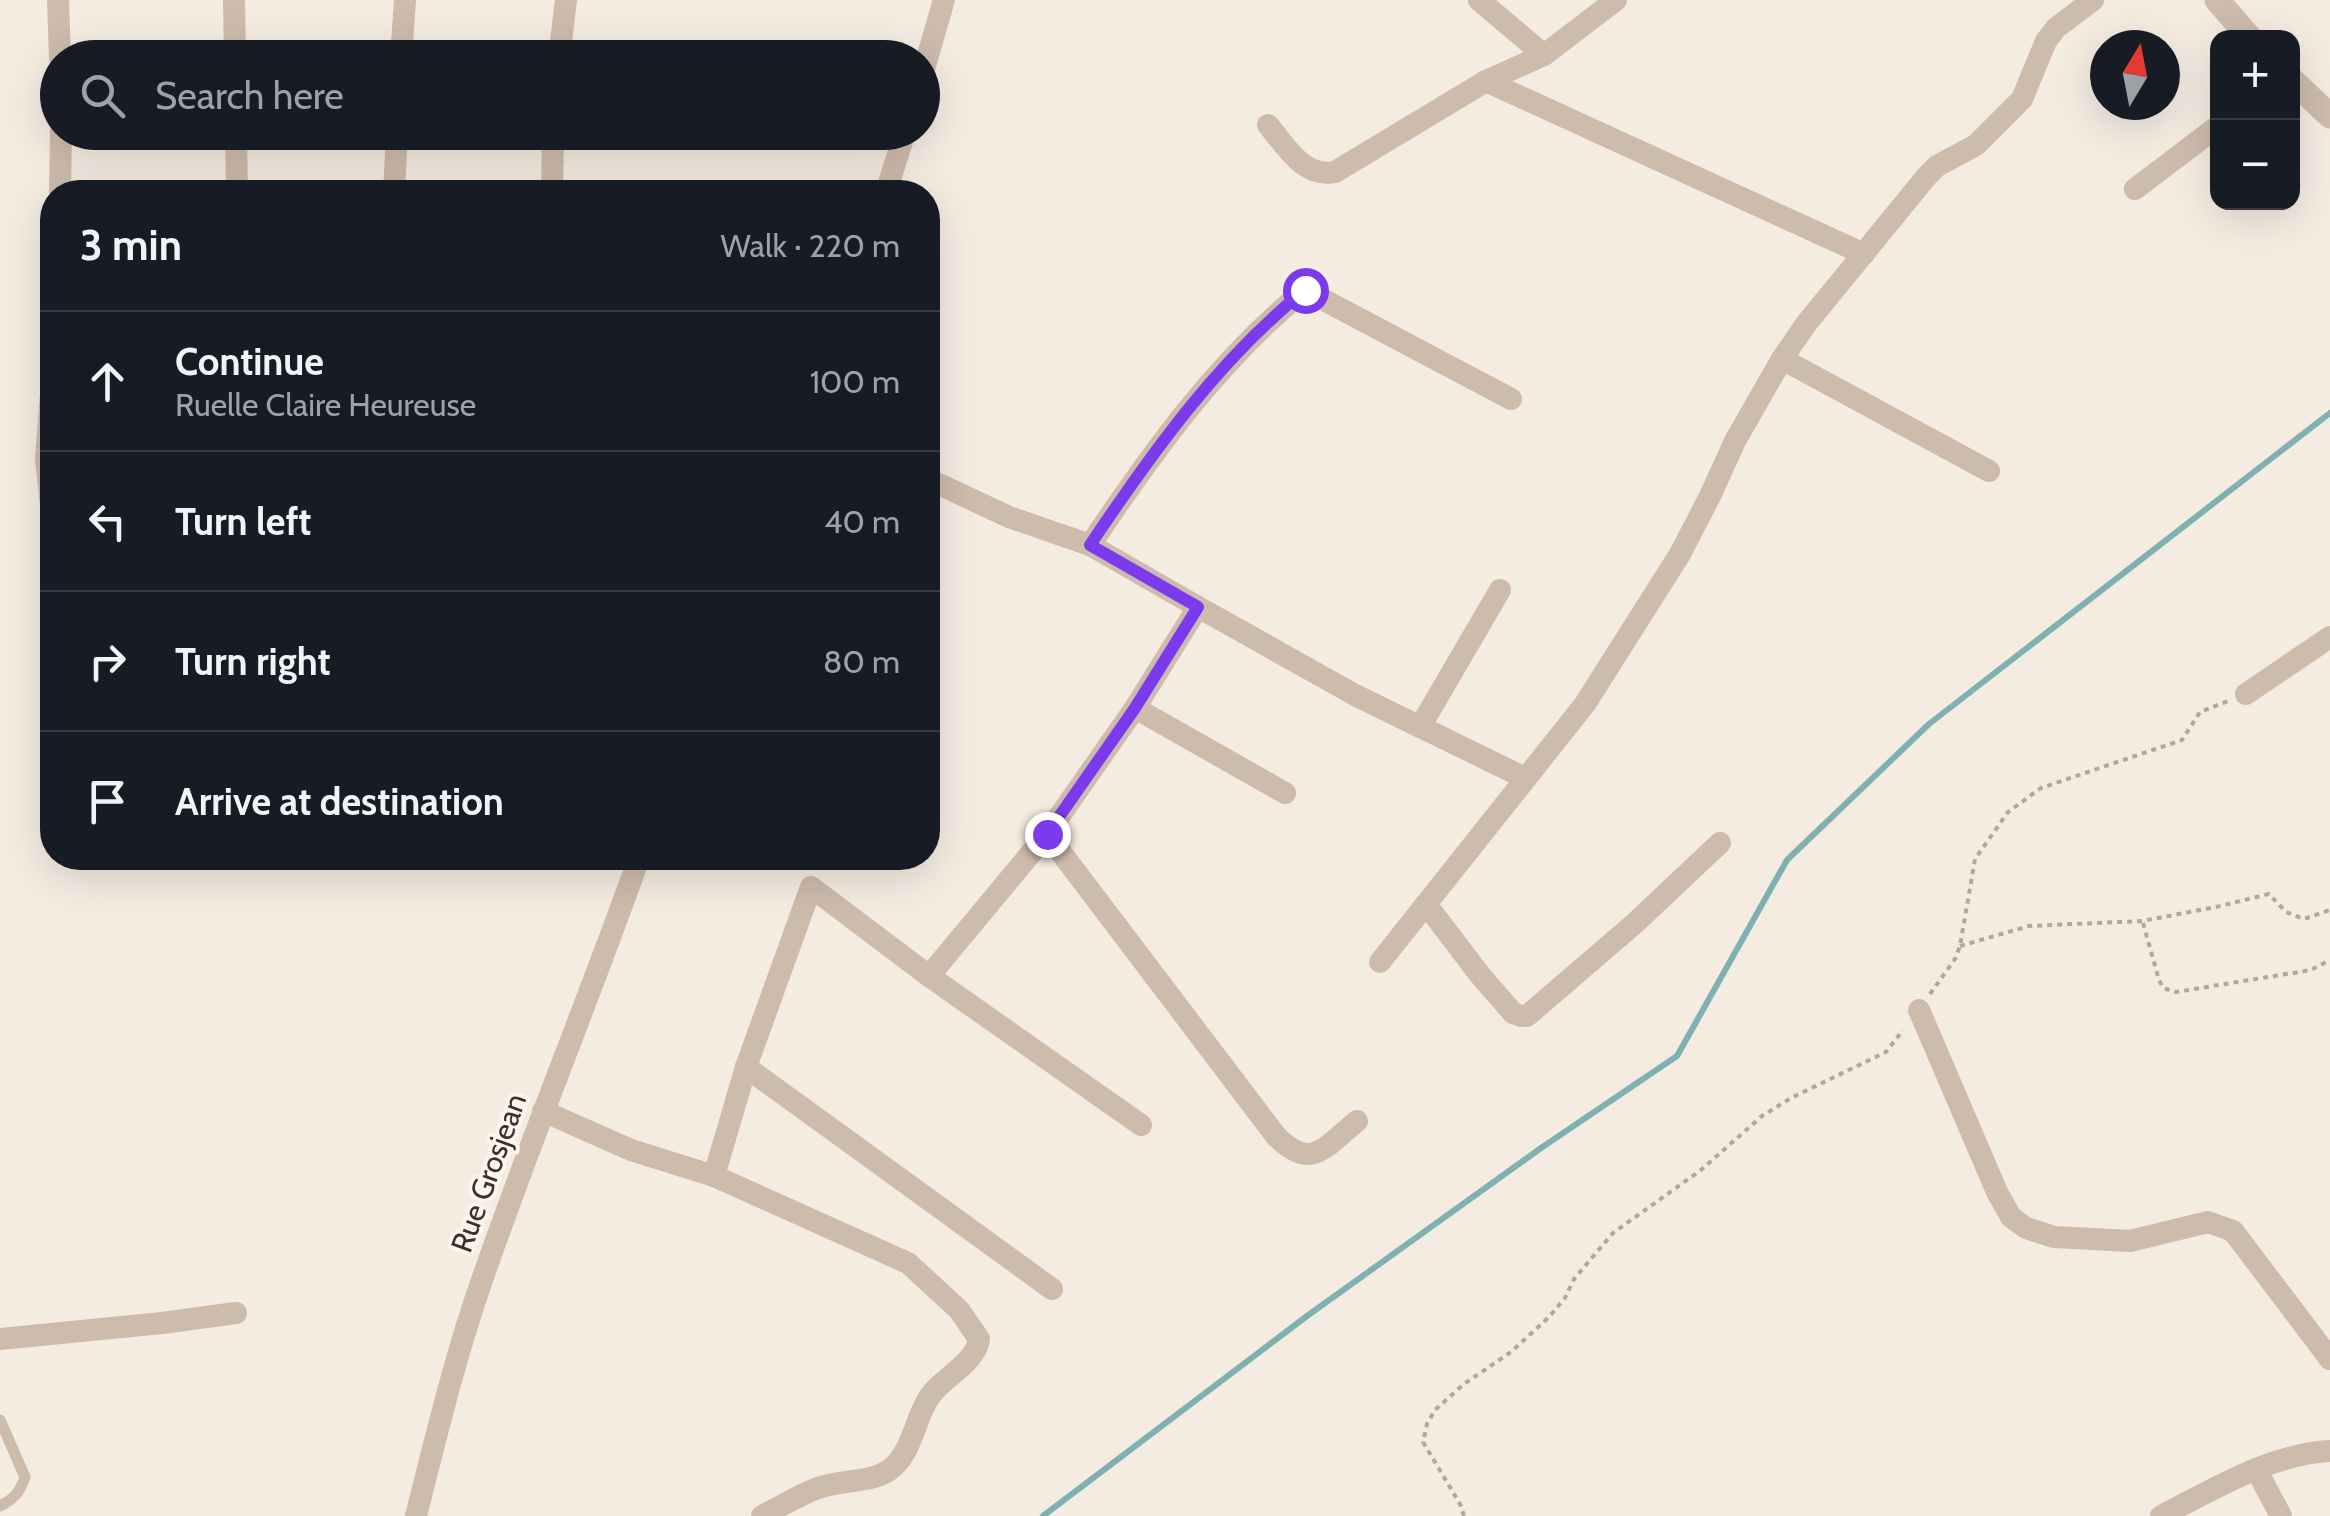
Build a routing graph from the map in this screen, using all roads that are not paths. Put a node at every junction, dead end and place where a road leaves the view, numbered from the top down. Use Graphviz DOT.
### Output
graph roads {
  1 [pos="58,0"];
  2 [pos="234,0"];
  3 [pos="404,0"];
  4 [pos="566,0"];
  5 [pos="944,0"];
  6 [pos="1479,0"];
  7 [pos="1616,0"];
  8 [pos="2093,0"];
  9 [pos="2217,0"];
  10 [pos="2243,30"];
  11 [pos="59,40"];
  12 [pos="235,40"];
  13 [pos="402,40"];
  14 [pos="561,40"];
  15 [pos="932,40"];
  16 [pos="1544,55"];
  17 [pos="1486,81"];
  18 [pos="2300,88"];
  19 [pos="2330,116"];
  20 [pos="1268,125"];
  21 [pos="2210,132"];
  22 [pos="61,150"];
  23 [pos="236,150"];
  24 [pos="396,150"];
  25 [pos="553,150"];
  26 [pos="899,150"];
  27 [pos="60,180"];
  28 [pos="237,180"];
  29 [pos="395,180"];
  30 [pos="552,180"];
  31 [pos="890,180"];
  32 [pos="2135,189"];
  33 [pos="1864,254"];
  34 [pos="1782,359"];
  35 [pos="1511,399"];
  36 [pos="1989,471"];
  37 [pos="940,485"];
  38 [pos="1090,545"];
  39 [pos="1500,590"];
  40 [pos="1198,607"];
  41 [pos="2330,637"];
  42 [pos="2246,694"];
  43 [pos="1135,708"];
  44 [pos="1420,727"];
  45 [pos="1525,778"];
  46 [pos="1285,794"];
  47 [pos="1047,834"];
  48 [pos="1720,844"];
  49 [pos="635,870"];
  50 [pos="1426,904"];
  51 [pos="1380,962"];
  52 [pos="928,976"];
  53 [pos="1919,1010"];
  54 [pos="746,1068"];
  55 [pos="542,1111"];
  56 [pos="1357,1121"];
  57 [pos="1142,1125"];
  58 [pos="714,1176"];
  59 [pos="1052,1290"];
  60 [pos="236,1313"];
  61 [pos="0,1339"];
  62 [pos="2330,1359"];
  63 [pos="0,1420"];
  64 [pos="2330,1451"];
  65 [pos="2256,1469"];
  66 [pos="0,1506"];
  67 [pos="416,1516"];
  68 [pos="762,1516"];
  69 [pos="2160,1516"];
  70 [pos="2281,1516"];
  1 -- 11 [label="street"];
  2 -- 12 [label="street"];
  3 -- 13 [label="street"];
  4 -- 14 [label="street"];
  5 -- 15 [label="street"];
  6 -- 16 [label="street"];
  7 -- 16 [label="street"];
  8 -- 33 [label="street"];
  9 -- 10 [label="street"];
  16 -- 17 [label="street"];
  17 -- 20 [label="street"];
  17 -- 33 [label="street"];
  18 -- 19 [label="street"];
  21 -- 32 [label="street"];
  22 -- 27 [label="street"];
  23 -- 28 [label="street"];
  24 -- 29 [label="street"];
  25 -- 30 [label="street"];
  26 -- 31 [label="street"];
  33 -- 34 [label="street"];
  34 -- 36 [label="street"];
  34 -- 45 [label="street"];
  35 -- 38 [label="street"];
  37 -- 38 [label="street"];
  38 -- 40 [label="street"];
  39 -- 44 [label="street"];
  40 -- 43 [label="street"];
  40 -- 44 [label="street"];
  41 -- 42 [label="street"];
  43 -- 46 [label="street"];
  43 -- 47 [label="street"];
  44 -- 45 [label="street"];
  45 -- 50 [label="street"];
  47 -- 52 [label="street"];
  47 -- 56 [label="street"];
  48 -- 50 [label="street"];
  49 -- 55 [label="street, Rue Grosjean"];
  50 -- 51 [label="street"];
  52 -- 54 [label="street"];
  52 -- 57 [label="street"];
  53 -- 62 [label="street"];
  54 -- 58 [label="street"];
  54 -- 59 [label="street"];
  55 -- 58 [label="street"];
  55 -- 67 [label="street, Rue Grosjean"];
  58 -- 68 [label="street"];
  60 -- 61 [label="street"];
  63 -- 66 [label="lane"];
  64 -- 65 [label="street"];
  65 -- 69 [label="street"];
  65 -- 70 [label="street"];
}
